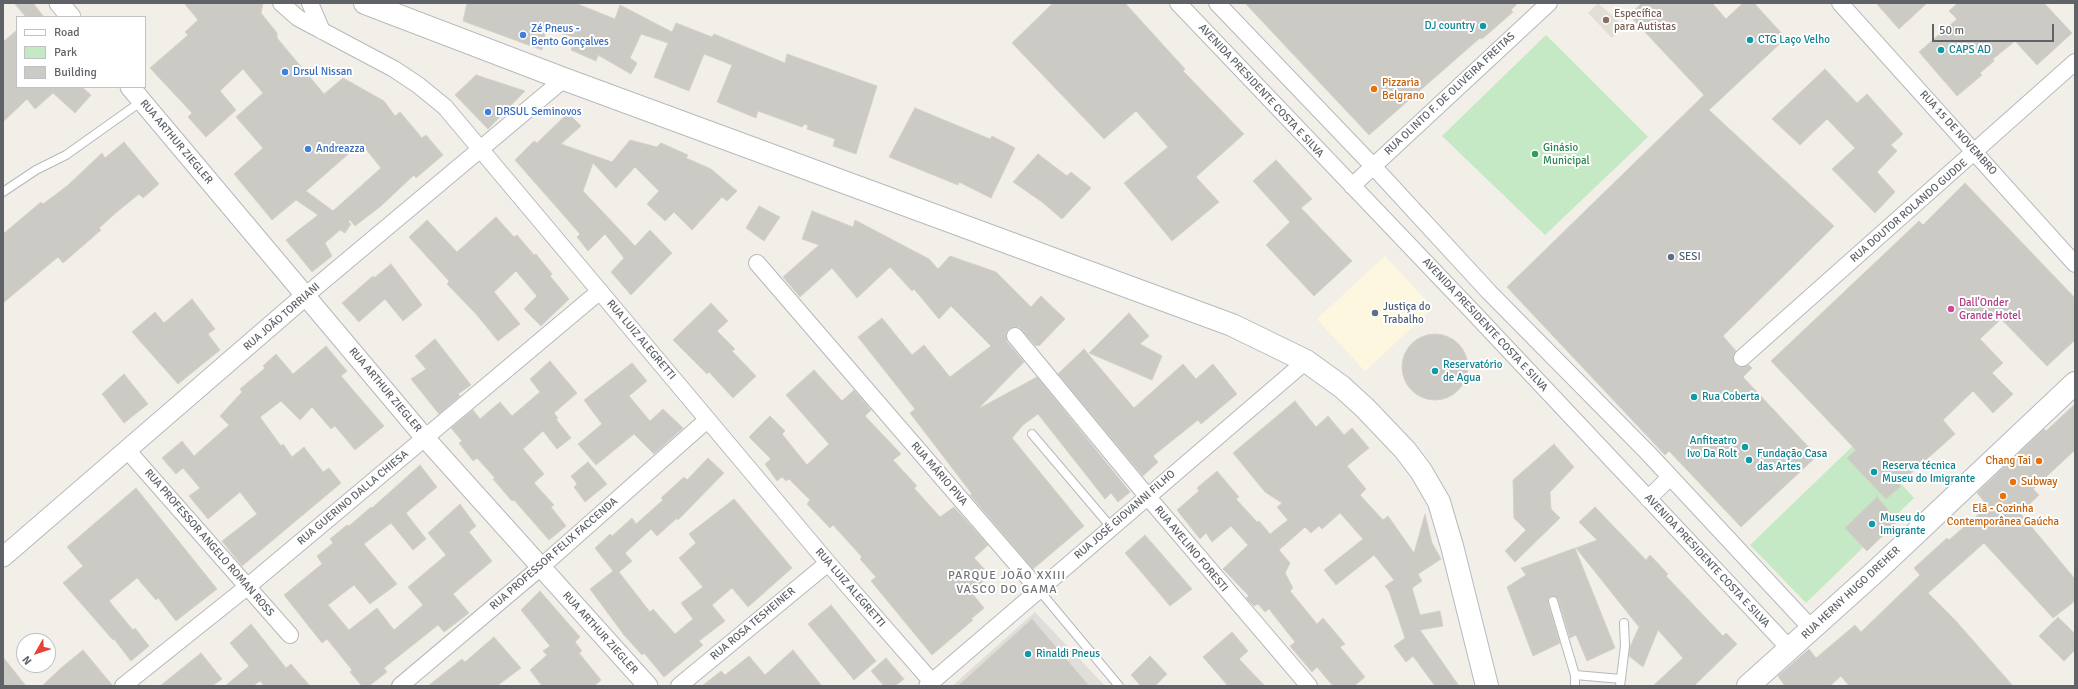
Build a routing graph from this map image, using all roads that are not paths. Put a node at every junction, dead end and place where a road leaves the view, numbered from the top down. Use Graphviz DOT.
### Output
graph roads {
  1 [pos="60,3"];
  2 [pos="281,3"];
  3 [pos="310,3"];
  4 [pos="365,3"];
  5 [pos="1178,3"];
  6 [pos="1217,3"];
  7 [pos="1549,3"];
  8 [pos="1840,3"];
  9 [pos="70,16"];
  10 [pos="322,31"];
  11 [pos="2075,62"];
  12 [pos="564,79"];
  13 [pos="136,94"];
  14 [pos="480,148"];
  15 [pos="1976,152"];
  16 [pos="1373,166"];
  17 [pos="1352,186"];
  18 [pos="3,192"];
  19 [pos="757,263"];
  20 [pos="2075,264"];
  21 [pos="600,291"];
  22 [pos="1489,292"];
  23 [pos="305,296"];
  24 [pos="1471,310"];
  25 [pos="1014,336"];
  26 [pos="1742,358"];
  27 [pos="1306,361"];
  28 [pos="2075,383"];
  29 [pos="707,420"];
  30 [pos="1032,434"];
  31 [pos="425,438"];
  32 [pos="128,451"];
  33 [pos="1670,477"];
  34 [pos="1147,496"];
  35 [pos="1648,499"];
  36 [pos="1112,527"];
  37 [pos="3,557"];
  38 [pos="828,563"];
  39 [pos="541,567"];
  40 [pos="247,586"];
  41 [pos="1038,590"];
  42 [pos="1553,601"];
  43 [pos="1624,624"];
  44 [pos="1812,629"];
  45 [pos="290,634"];
  46 [pos="1790,649"];
  47 [pos="1575,675"];
  48 [pos="1620,683"];
  49 [pos="929,684"];
  50 [pos="123,686"];
  51 [pos="400,686"];
  52 [pos="648,686"];
  53 [pos="679,686"];
  54 [pos="1119,686"];
  55 [pos="1309,686"];
  56 [pos="1488,686"];
  57 [pos="1575,686"];
  58 [pos="1748,686"];
  1 -- 9 [label="street"];
  2 -- 10 [label="street, RUA LUIZ ALEGRETTI"];
  3 -- 10 [label="street"];
  4 -- 12 [label="main road"];
  5 -- 17 [label="street, AVENIDA PRESIDENTE COSTA E SILVA"];
  6 -- 16 [label="street"];
  7 -- 16 [label="street, RUA OLINTO F. DE OLIVEIRA FREITAS"];
  8 -- 15 [label="street, RUA 15 DE NOVEMBRO"];
  10 -- 14 [label="street, RUA LUIZ ALEGRETTI"];
  11 -- 15 [label="street, RUA DOUTOR ROLANDO GUDDE"];
  12 -- 14 [label="street, RUA JOÃO TORRIANI"];
  12 -- 27 [label="main road"];
  13 -- 18 [label="lane"];
  13 -- 23 [label="street, RUA ARTHUR ZIEGLER"];
  14 -- 21 [label="street, RUA LUIZ ALEGRETTI"];
  14 -- 23 [label="street, RUA JOÃO TORRIANI"];
  15 -- 20 [label="street, RUA 15 DE NOVEMBRO"];
  15 -- 26 [label="street, RUA DOUTOR ROLANDO GUDDE"];
  16 -- 17 [label="street, RUA OLINTO F. DE OLIVEIRA FREITAS"];
  16 -- 22 [label="street"];
  17 -- 24 [label="street, AVENIDA PRESIDENTE COSTA E SILVA"];
  19 -- 41 [label="street, RUA MÁRIO PIVA"];
  21 -- 29 [label="street, RUA LUIZ ALEGRETTI"];
  21 -- 31 [label="street, RUA GUERINO DALLA CHIESA"];
  22 -- 24 [label="street"];
  22 -- 33 [label="street"];
  23 -- 31 [label="street, RUA ARTHUR ZIEGLER"];
  23 -- 32 [label="street, RUA JOÃO TORRIANI"];
  24 -- 35 [label="street, AVENIDA PRESIDENTE COSTA E SILVA"];
  25 -- 34 [label="street, RUA AVELINO FORESTI"];
  27 -- 34 [label="street, RUA JOSÉ GIOVANNI FILHO"];
  27 -- 56 [label="main road"];
  28 -- 44 [label="main road, RUA HERNY HUGO DREHER"];
  29 -- 38 [label="street, RUA LUIZ ALEGRETTI"];
  29 -- 39 [label="street, RUA PROFESSOR FELIX FACCENDA"];
  30 -- 36 [label="lane"];
  31 -- 39 [label="street, RUA ARTHUR ZIEGLER"];
  31 -- 40 [label="street, RUA GUERINO DALLA CHIESA"];
  32 -- 37 [label="street, RUA JOÃO TORRIANI"];
  32 -- 40 [label="street, RUA PROFESSOR ANGELO ROMAN ROSS"];
  33 -- 35 [label="street"];
  33 -- 44 [label="street"];
  34 -- 36 [label="street, RUA JOSÉ GIOVANNI FILHO"];
  34 -- 55 [label="street, RUA AVELINO FORESTI"];
  35 -- 46 [label="street, AVENIDA PRESIDENTE COSTA E SILVA"];
  36 -- 41 [label="street, RUA JOSÉ GIOVANNI FILHO"];
  38 -- 49 [label="street, RUA LUIZ ALEGRETTI"];
  38 -- 53 [label="street, RUA ROSA TESHEINER"];
  39 -- 51 [label="street, RUA PROFESSOR FELIX FACCENDA"];
  39 -- 52 [label="street, RUA ARTHUR ZIEGLER"];
  40 -- 45 [label="street, RUA PROFESSOR ANGELO ROMAN ROSS"];
  40 -- 50 [label="street, RUA GUERINO DALLA CHIESA"];
  41 -- 49 [label="street, RUA JOSÉ GIOVANNI FILHO"];
  41 -- 54 [label="lane, RUA MÁRIO PIVA"];
  42 -- 47 [label="lane"];
  43 -- 48 [label="lane"];
  44 -- 46 [label="main road, RUA HERNY HUGO DREHER"];
  46 -- 58 [label="main road, RUA HERNY HUGO DREHER"];
  47 -- 48 [label="lane"];
  47 -- 57 [label="lane"];
}
